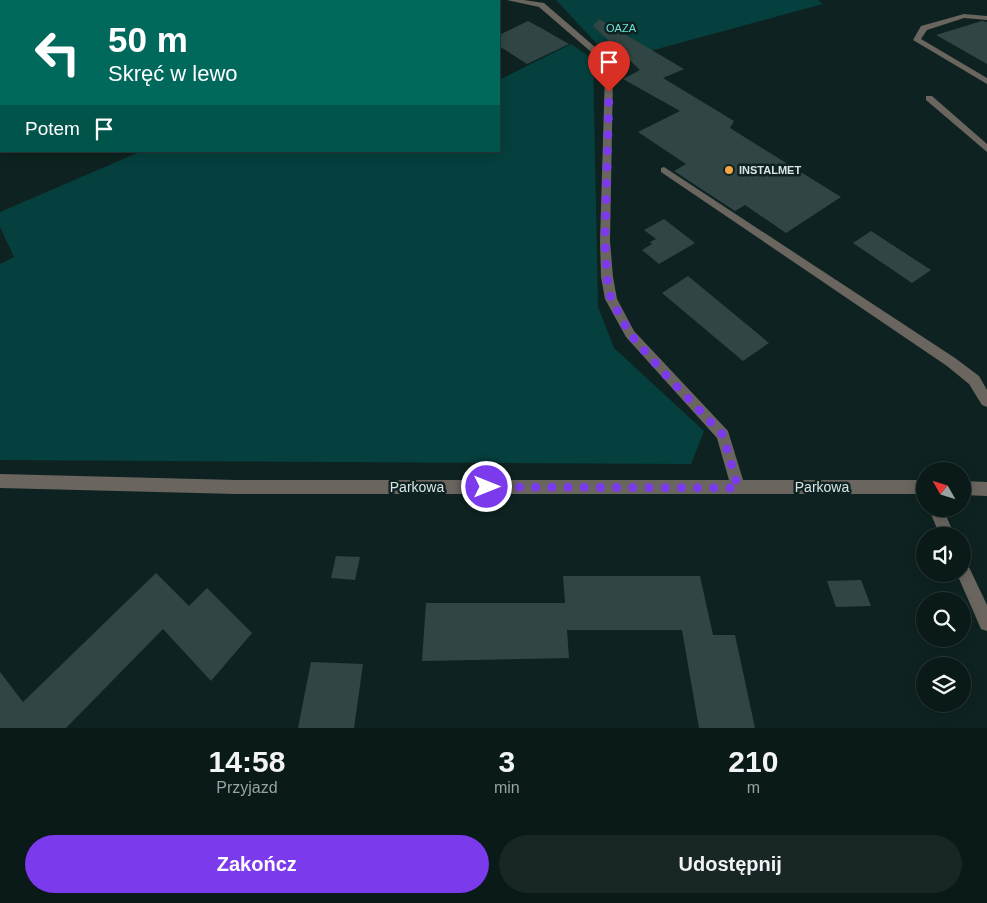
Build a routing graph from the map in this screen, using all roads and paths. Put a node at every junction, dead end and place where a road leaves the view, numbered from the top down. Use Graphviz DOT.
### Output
graph roads {
  1 [pos="511,0"];
  2 [pos="987,18"];
  3 [pos="987,82"];
  4 [pos="929,98"];
  5 [pos="987,149"];
  6 [pos="664,170"];
  7 [pos="987,401"];
  8 [pos="0,481"];
  9 [pos="916,487"];
  10 [pos="738,488"];
  11 [pos="971,488"];
  12 [pos="987,489"];
  13 [pos="968,582"];
  14 [pos="987,623"];
  1 -- 10 [label="street"];
  2 -- 3 [label="street"];
  4 -- 5 [label="street"];
  6 -- 7 [label="street"];
  8 -- 10 [label="street, Parkowa"];
  9 -- 10 [label="street, Parkowa"];
  11 -- 12 [label="street"];
  13 -- 14 [label="street"];
}
